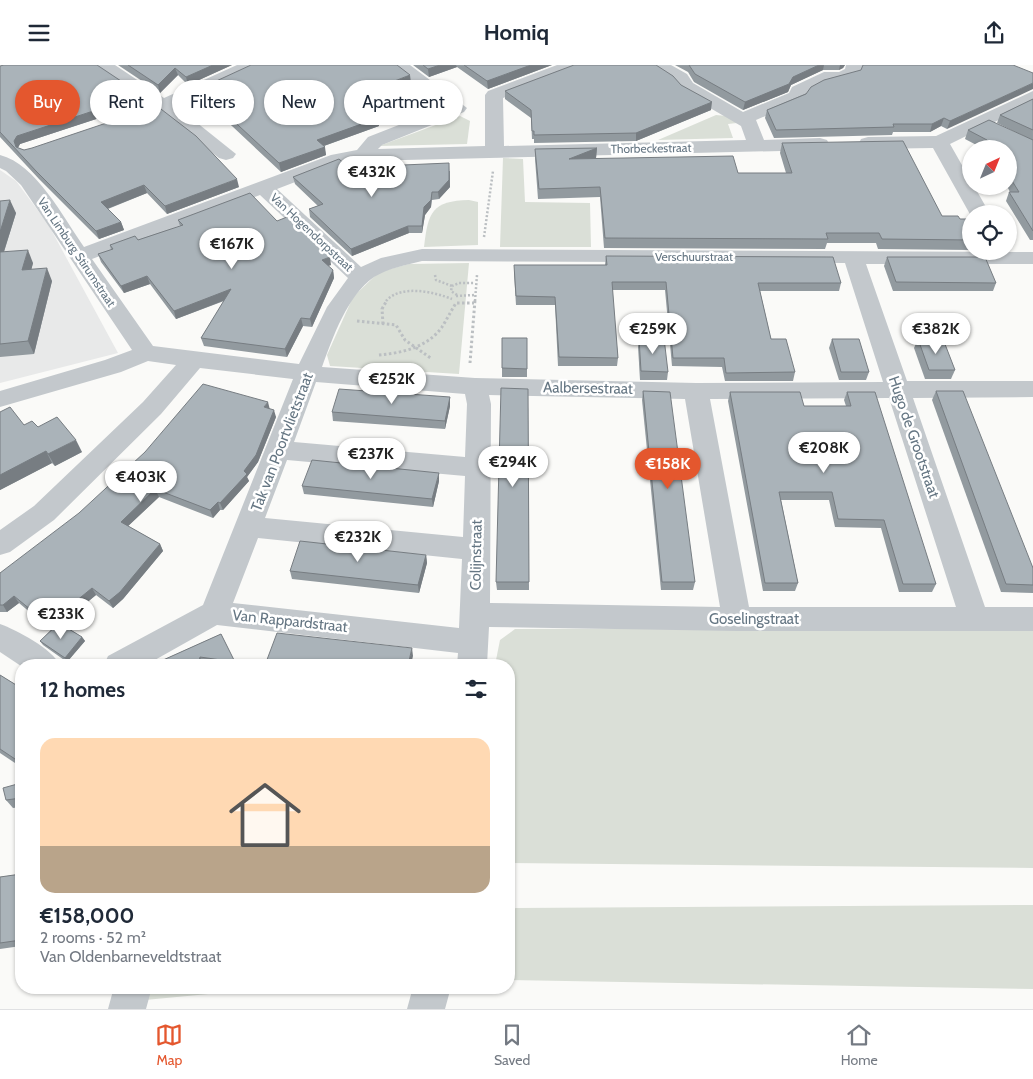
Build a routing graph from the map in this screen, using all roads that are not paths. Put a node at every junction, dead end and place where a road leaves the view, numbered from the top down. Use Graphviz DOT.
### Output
graph roads {
  1 [pos="103,65"];
  2 [pos="251,65"];
  3 [pos="399,65"];
  4 [pos="573,65"];
  5 [pos="658,65"];
  6 [pos="854,65"];
  7 [pos="1033,96"];
  8 [pos="163,105"];
  9 [pos="743,119"];
  10 [pos="939,142"];
  11 [pos="853,143"];
  12 [pos="834,144"];
  13 [pos="757,146"];
  14 [pos="495,151"];
  15 [pos="226,154"];
  16 [pos="363,155"];
  17 [pos="0,161"];
  18 [pos="263,187"];
  19 [pos="975,205"];
  20 [pos="962,255"];
  21 [pos="80,256"];
  22 [pos="853,256"];
  23 [pos="1017,256"];
  24 [pos="1033,258"];
  25 [pos="360,277"];
  26 [pos="146,353"];
  27 [pos="194,359"];
  28 [pos="307,374"];
  29 [pos="475,386"];
  30 [pos="898,389"];
  31 [pos="1033,389"];
  32 [pos="696,391"];
  33 [pos="0,399"];
  34 [pos="278,450"];
  35 [pos="477,468"];
  36 [pos="250,527"];
  37 [pos="0,544"];
  38 [pos="476,549"];
  39 [pos="214,613"];
  40 [pos="737,619"];
  41 [pos="975,619"];
  42 [pos="1033,619"];
  43 [pos="0,636"];
  44 [pos="473,641"];
  45 [pos="35,659"];
  46 [pos="130,659"];
  47 [pos="131,994"];
  48 [pos="430,994"];
  49 [pos="127,1009"];
  50 [pos="426,1009"];
  1 -- 8 [label="street"];
  2 -- 8 [label="street"];
  3 -- 16 [label="street"];
  4 -- 14 [label="street"];
  5 -- 9 [label="street"];
  6 -- 9 [label="street"];
  7 -- 10 [label="street"];
  8 -- 15 [label="street"];
  9 -- 13 [label="street"];
  10 -- 11 [label="street"];
  10 -- 19 [label="street"];
  12 -- 13 [label="street, Thorbeckestraat"];
  13 -- 14 [label="street, Thorbeckestraat"];
  14 -- 16 [label="street, Thorbeckestraat"];
  16 -- 18 [label="street, Thorbeckestraat"];
  17 -- 21 [label="street, Van Limburg Stirumstraat"];
  18 -- 21 [label="street, Thorbeckestraat"];
  18 -- 25 [label="street, Van Hogendorpstraat"];
  20 -- 22 [label="street, Verschuurstraat"];
  21 -- 26 [label="street, Van Limburg Stirumstraat"];
  22 -- 25 [label="street, Verschuurstraat"];
  22 -- 30 [label="street, Hugo de Grootstraat"];
  23 -- 24 [label="street, Verschuurstraat"];
  25 -- 28 [label="street, Tak van Poortvlietstraat"];
  26 -- 27 [label="street, Aalbersestraat"];
  26 -- 33 [label="street"];
  27 -- 28 [label="street, Aalbersestraat"];
  27 -- 37 [label="street"];
  28 -- 29 [label="street, Aalbersestraat"];
  28 -- 34 [label="street, Tak van Poortvlietstraat"];
  29 -- 32 [label="street, Aalbersestraat"];
  29 -- 35 [label="street, Colijnstraat"];
  30 -- 31 [label="street, Aalbersestraat"];
  30 -- 32 [label="street, Aalbersestraat"];
  30 -- 41 [label="street, Hugo de Grootstraat"];
  32 -- 40 [label="street"];
  34 -- 35 [label="street"];
  34 -- 36 [label="street, Tak van Poortvlietstraat"];
  35 -- 38 [label="street, Colijnstraat"];
  36 -- 38 [label="street"];
  36 -- 39 [label="street, Tak van Poortvlietstraat"];
  38 -- 44 [label="street, Colijnstraat"];
  39 -- 44 [label="street, Van Rappardstraat"];
  39 -- 46 [label="street, Van Rappardstraat"];
  40 -- 41 [label="street, Goselingstraat"];
  40 -- 44 [label="street, Goselingstraat"];
  41 -- 42 [label="street, Goselingstraat"];
  43 -- 45 [label="street"];
  47 -- 49 [label="street"];
  48 -- 50 [label="street"];
}
